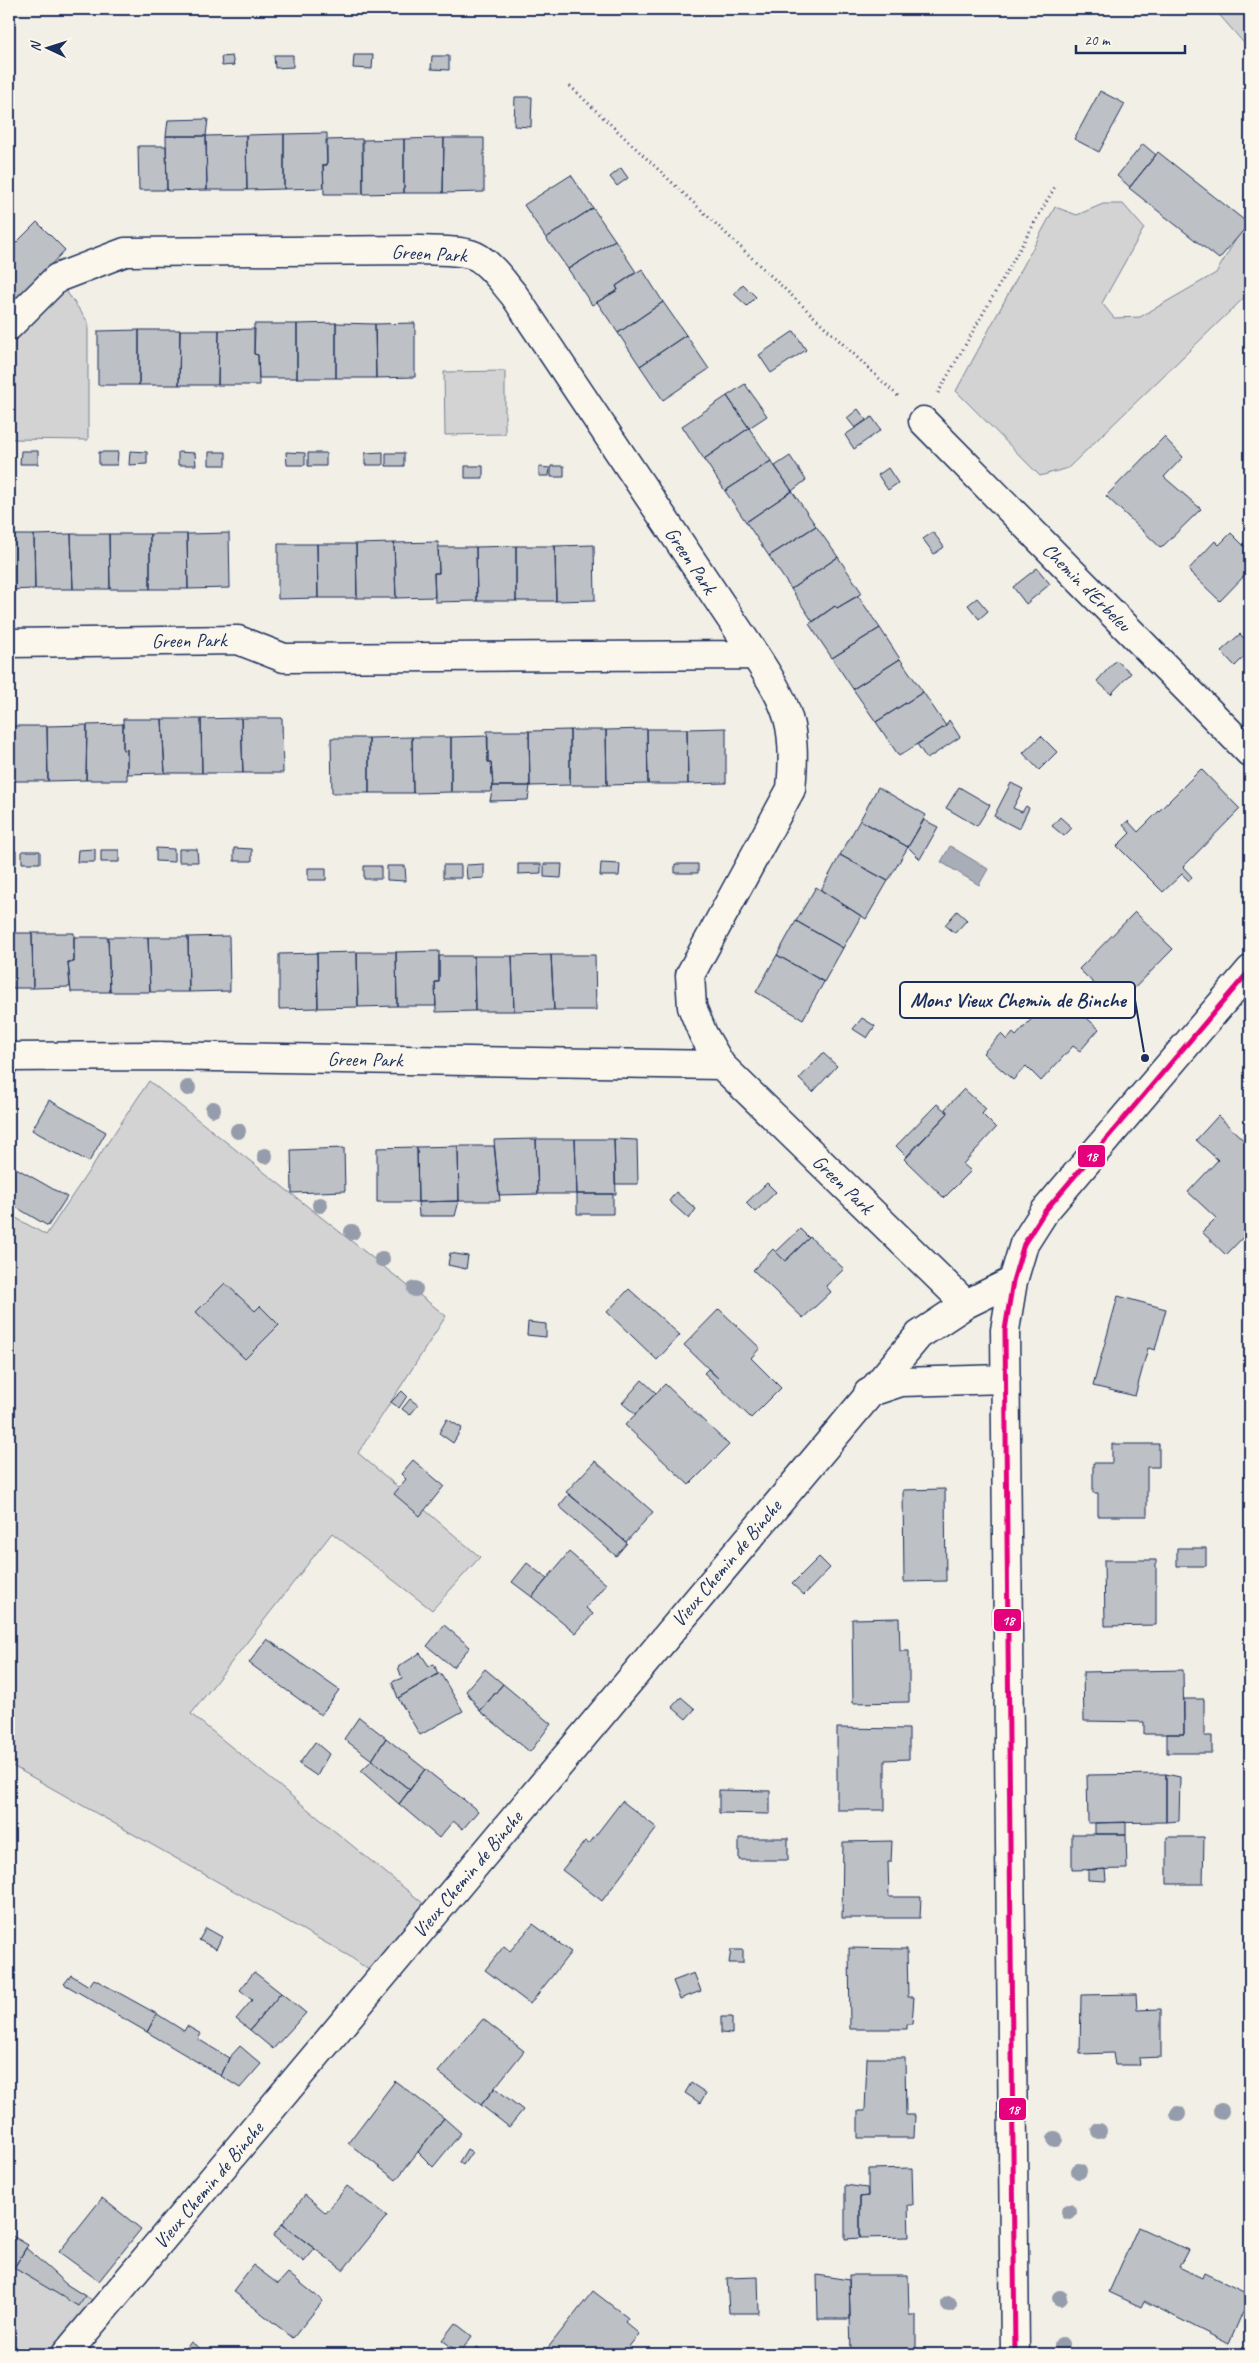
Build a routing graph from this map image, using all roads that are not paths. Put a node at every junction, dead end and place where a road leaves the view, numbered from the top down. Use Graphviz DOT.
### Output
graph roads {
  1 [pos="9,326"];
  2 [pos="923,421"];
  3 [pos="9,643"];
  4 [pos="755,655"];
  5 [pos="1250,753"];
  6 [pos="1250,970"];
  7 [pos="9,1057"];
  8 [pos="721,1065"];
  9 [pos="1012,1281"];
  10 [pos="966,1304"];
  11 [pos="1006,1379"];
  12 [pos="868,1393"];
  13 [pos="66,2354"];
  14 [pos="1015,2354"];
  1 -- 4 [label="street, Green Park"];
  2 -- 5 [label="street, Chemin d'Erbeleu"];
  3 -- 4 [label="street, Green Park"];
  4 -- 8 [label="street, Green Park"];
  6 -- 9 [label="street"];
  7 -- 8 [label="street, Green Park"];
  8 -- 10 [label="street, Green Park"];
  9 -- 10 [label="street, Vieux Chemin de Binche"];
  9 -- 11 [label="street"];
  10 -- 12 [label="street, Vieux Chemin de Binche"];
  11 -- 12 [label="street"];
  11 -- 14 [label="street"];
  12 -- 13 [label="street, Vieux Chemin de Binche"];
}
